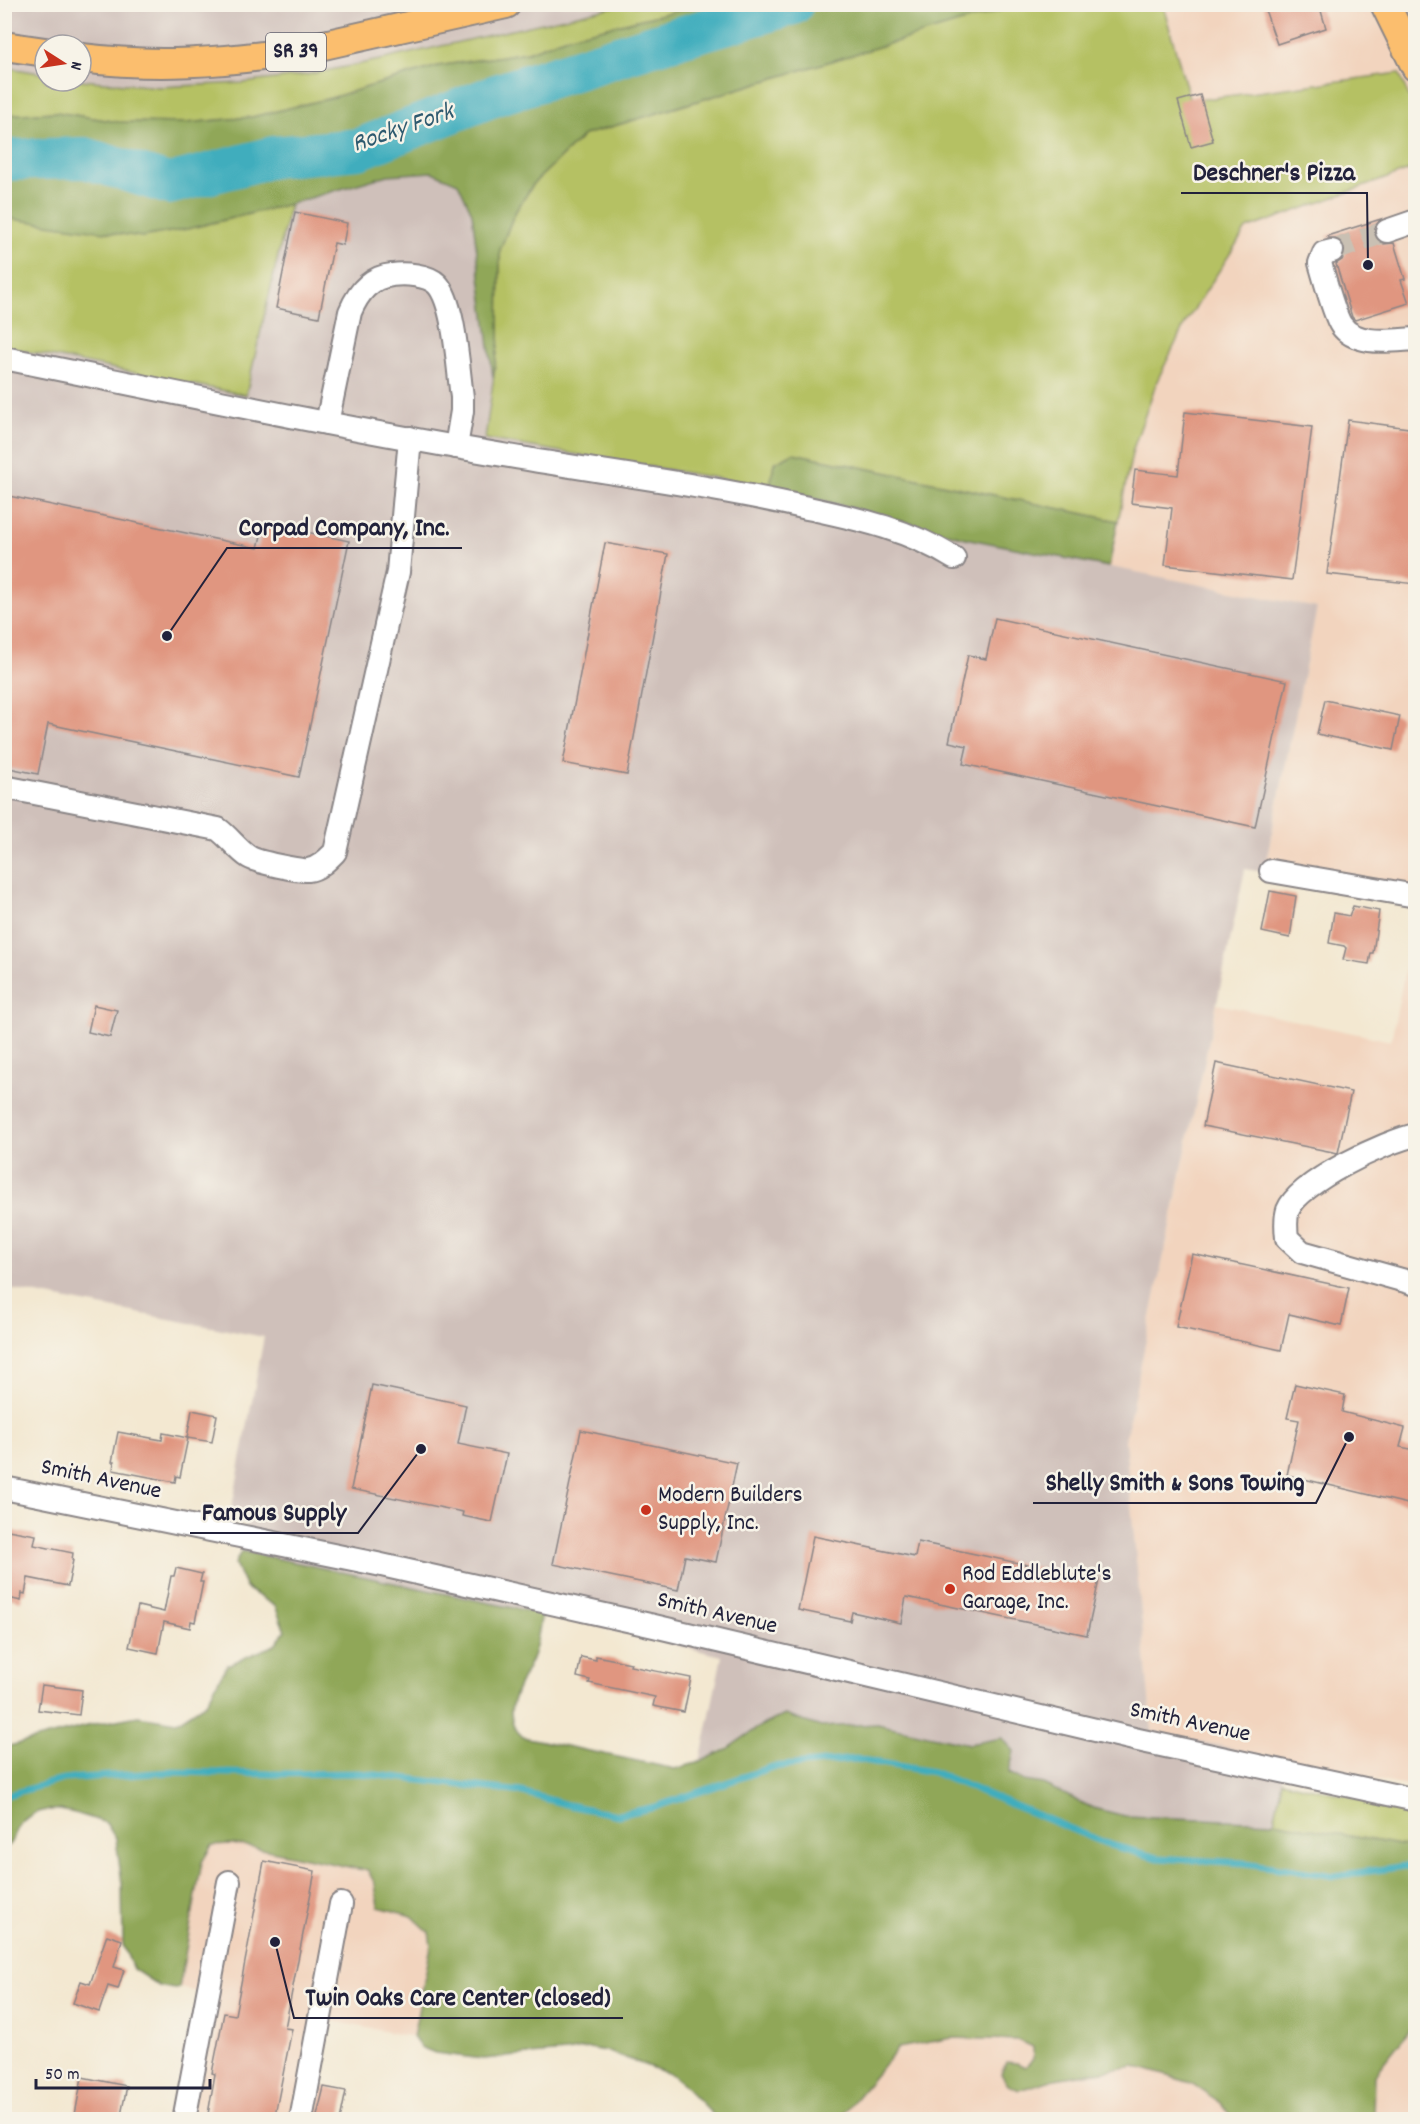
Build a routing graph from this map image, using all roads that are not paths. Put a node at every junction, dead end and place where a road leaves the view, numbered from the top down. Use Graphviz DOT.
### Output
graph roads {
  1 [pos="506,4"];
  2 [pos="1385,4"];
  3 [pos="4,46"];
  4 [pos="33,50"];
  5 [pos="93,59"];
  6 [pos="1416,67"];
  7 [pos="1416,221"];
  8 [pos="1386,231"];
  9 [pos="1332,250"];
  10 [pos="1416,339"];
  11 [pos="4,358"];
  12 [pos="327,423"];
  13 [pos="410,438"];
  14 [pos="456,447"];
  15 [pos="954,558"];
  16 [pos="4,787"];
  17 [pos="1271,871"];
  18 [pos="1416,896"];
  19 [pos="1416,1135"];
  20 [pos="1416,1284"];
  21 [pos="4,1488"];
  22 [pos="1416,1800"];
  23 [pos="229,1882"];
  24 [pos="341,1904"];
  25 [pos="184,2120"];
  26 [pos="301,2120"];
  1 -- 5 [label="main road, SR 39"];
  2 -- 6 [label="main road"];
  3 -- 4 [label="main road"];
  7 -- 8 [label="street"];
  9 -- 10 [label="street"];
  11 -- 12 [label="street"];
  12 -- 13 [label="street"];
  12 -- 14 [label="street"];
  13 -- 14 [label="street"];
  13 -- 16 [label="street"];
  14 -- 15 [label="street"];
  17 -- 18 [label="street"];
  19 -- 20 [label="street"];
  21 -- 22 [label="street, Smith Avenue"];
  23 -- 25 [label="street"];
  24 -- 26 [label="street"];
}
